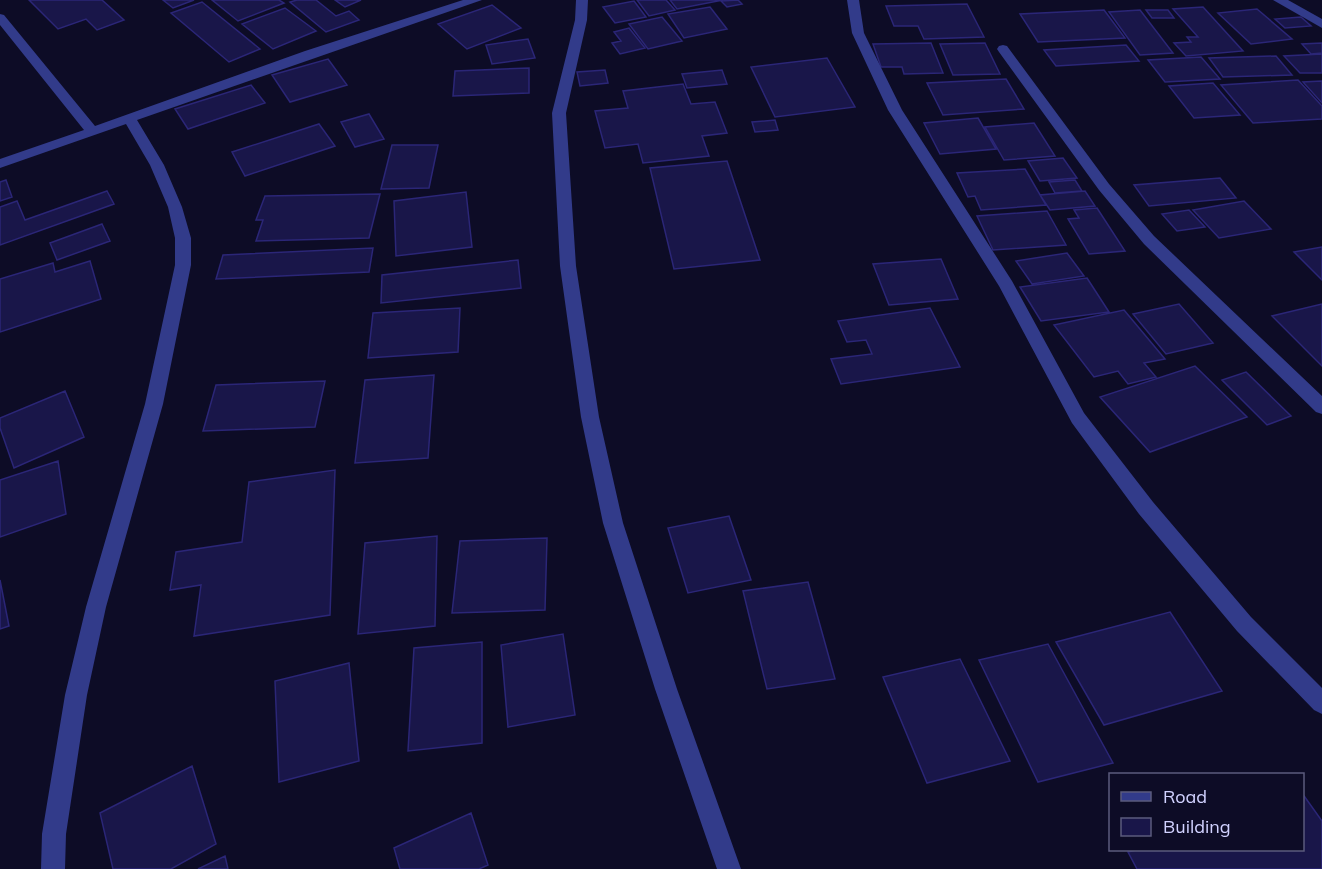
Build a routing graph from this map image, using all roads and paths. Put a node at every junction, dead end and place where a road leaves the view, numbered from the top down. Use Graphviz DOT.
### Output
graph roads {
  1 [pos="476,0"];
  2 [pos="582,0"];
  3 [pos="853,0"];
  4 [pos="1279,0"];
  5 [pos="0,18"];
  6 [pos="1322,24"];
  7 [pos="1003,49"];
  8 [pos="130,119"];
  9 [pos="92,131"];
  10 [pos="0,164"];
  11 [pos="1322,407"];
  12 [pos="1322,703"];
  13 [pos="53,869"];
  14 [pos="729,869"];
  1 -- 8 [label="street"];
  2 -- 14 [label="street"];
  3 -- 12 [label="street"];
  4 -- 6 [label="street"];
  5 -- 9 [label="street"];
  7 -- 11 [label="street"];
  8 -- 9 [label="street"];
  8 -- 13 [label="street"];
  9 -- 10 [label="street"];
}
